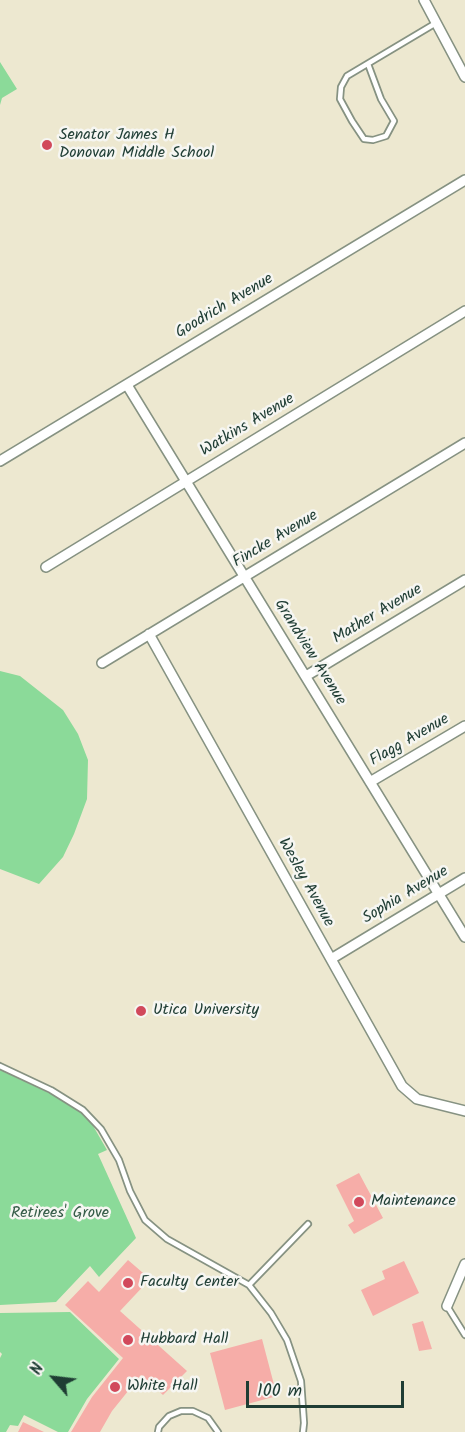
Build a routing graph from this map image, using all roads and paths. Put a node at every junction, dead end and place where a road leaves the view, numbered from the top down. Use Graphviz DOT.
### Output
graph roads {
  1 [pos="424,0"];
  2 [pos="436,23"];
  3 [pos="368,64"];
  4 [pos="465,77"];
  5 [pos="465,180"];
  6 [pos="465,311"];
  7 [pos="127,385"];
  8 [pos="465,443"];
  9 [pos="0,461"];
  10 [pos="186,482"];
  11 [pos="46,567"];
  12 [pos="244,577"];
  13 [pos="465,579"];
  14 [pos="149,634"];
  15 [pos="102,663"];
  16 [pos="306,676"];
  17 [pos="465,726"];
  18 [pos="370,782"];
  19 [pos="465,878"];
  20 [pos="439,894"];
  21 [pos="465,937"];
  22 [pos="331,959"];
  23 [pos="0,1066"];
  24 [pos="465,1111"];
  25 [pos="308,1224"];
  26 [pos="465,1264"];
  27 [pos="249,1285"];
  28 [pos="447,1306"];
  29 [pos="465,1335"];
  30 [pos="158,1432"];
  31 [pos="218,1432"];
  32 [pos="303,1432"];
  1 -- 2 [label="street"];
  2 -- 3 [label="lane"];
  2 -- 4 [label="street"];
  3 -- 3 [label="lane"];
  5 -- 7 [label="street, Goodrich Avenue"];
  6 -- 10 [label="street, Watkins Avenue"];
  7 -- 9 [label="street, Goodrich Avenue"];
  7 -- 10 [label="street, Grandview Avenue"];
  8 -- 12 [label="street, Fincke Avenue"];
  10 -- 11 [label="street, Watkins Avenue"];
  10 -- 12 [label="street, Grandview Avenue"];
  12 -- 14 [label="street, Fincke Avenue"];
  12 -- 16 [label="street, Grandview Avenue"];
  13 -- 16 [label="street, Mather Avenue"];
  14 -- 15 [label="street, Fincke Avenue"];
  14 -- 22 [label="street, Wesley Avenue"];
  16 -- 18 [label="street, Grandview Avenue"];
  17 -- 18 [label="street, Flagg Avenue"];
  18 -- 20 [label="street, Grandview Avenue"];
  19 -- 20 [label="street, Sophia Avenue"];
  20 -- 21 [label="street, Grandview Avenue"];
  20 -- 22 [label="street, Sophia Avenue"];
  22 -- 24 [label="street, Wesley Avenue"];
  23 -- 27 [label="lane"];
  25 -- 27 [label="lane"];
  26 -- 28 [label="street"];
  27 -- 32 [label="lane"];
  28 -- 29 [label="lane"];
  30 -- 31 [label="lane"];
}
